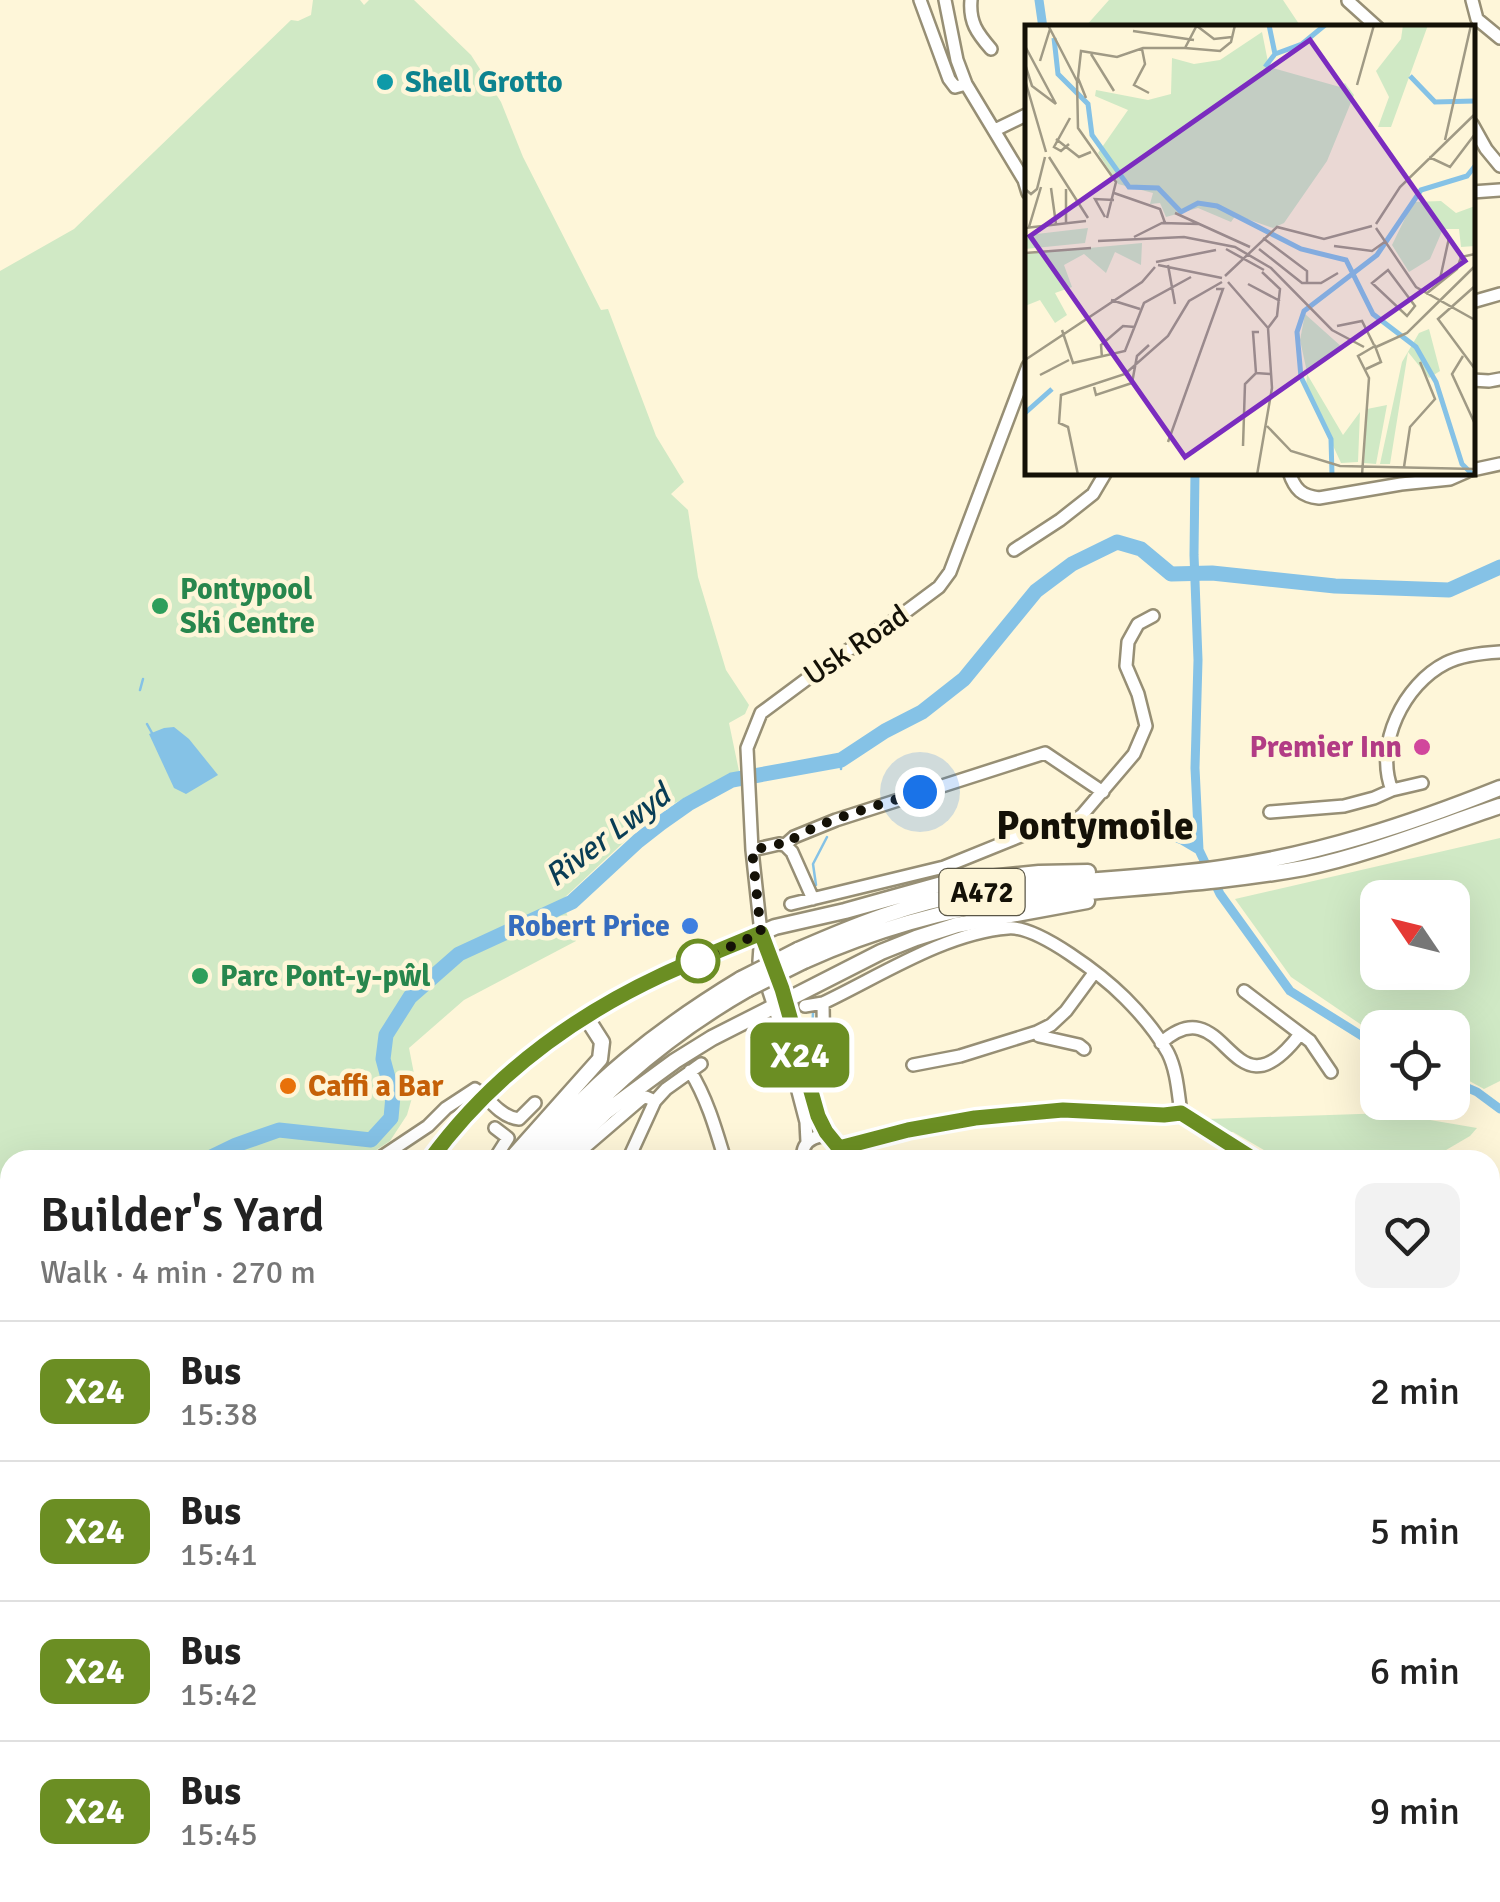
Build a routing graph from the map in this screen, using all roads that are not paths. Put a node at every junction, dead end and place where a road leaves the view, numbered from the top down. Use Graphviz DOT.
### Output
graph roads {
  1 [pos="920,0"];
  2 [pos="945,0"];
  3 [pos="970,0"];
  4 [pos="1472,0"];
  5 [pos="1348,1"];
  6 [pos="1375,25"];
  7 [pos="1500,38"];
  8 [pos="992,48"];
  9 [pos="966,84"];
  10 [pos="1025,115"];
  11 [pos="1475,129"];
  12 [pos="995,130"];
  13 [pos="1500,166"];
  14 [pos="1025,183"];
  15 [pos="1500,190"];
  16 [pos="1475,192"];
  17 [pos="1500,294"];
  18 [pos="1475,301"];
  19 [pos="1025,374"];
  20 [pos="1500,379"];
  21 [pos="1475,380"];
  22 [pos="1500,464"];
  23 [pos="1475,470"];
  24 [pos="1104,475"];
  25 [pos="1290,475"];
  26 [pos="1374,475"];
  27 [pos="1460,475"];
  28 [pos="1376,489"];
  29 [pos="1014,550"];
  30 [pos="1153,616"];
  31 [pos="1500,652"];
  32 [pos="1422,783"];
  33 [pos="1500,788"];
  34 [pos="1392,790"];
  35 [pos="1103,792"];
  36 [pos="1500,806"];
  37 [pos="1270,812"];
  38 [pos="785,845"];
  39 [pos="752,850"];
  40 [pos="1225,873"];
  41 [pos="1130,877"];
  42 [pos="1176,879"];
  43 [pos="813,898"];
  44 [pos="791,904"];
  45 [pos="761,933"];
  46 [pos="801,955"];
  47 [pos="1094,972"];
  48 [pos="745,984"];
  49 [pos="1244,991"];
  50 [pos="823,1002"];
  51 [pos="1260,1003"];
  52 [pos="780,1005"];
  53 [pos="805,1006"];
  54 [pos="1251,1014"];
  55 [pos="586,1017"];
  56 [pos="1037,1032"];
  57 [pos="1300,1034"];
  58 [pos="1162,1043"];
  59 [pos="1333,1048"];
  60 [pos="1084,1049"];
  61 [pos="1321,1056"];
  62 [pos="914,1065"];
  63 [pos="822,1067"];
  64 [pos="1331,1072"];
  65 [pos="484,1095"];
  66 [pos="654,1101"];
  67 [pos="535,1103"];
  68 [pos="1181,1113"];
  69 [pos="495,1128"];
  70 [pos="807,1142"];
  71 [pos="837,1149"];
  72 [pos="391,1150"];
  73 [pos="438,1150"];
  74 [pos="500,1150"];
  75 [pos="519,1150"];
  76 [pos="537,1150"];
  77 [pos="553,1150"];
  78 [pos="566,1150"];
  79 [pos="582,1150"];
  80 [pos="632,1150"];
  81 [pos="722,1150"];
  82 [pos="803,1150"];
  83 [pos="1239,1150"];
  1 -- 9 [label="street"];
  2 -- 9 [label="street"];
  3 -- 8 [label="street"];
  4 -- 7 [label="street"];
  5 -- 6 [label="street"];
  9 -- 12 [label="street"];
  10 -- 12 [label="street"];
  11 -- 13 [label="street"];
  12 -- 14 [label="street"];
  15 -- 16 [label="street"];
  17 -- 18 [label="street"];
  19 -- 39 [label="street, Usk Road"];
  20 -- 21 [label="street"];
  22 -- 23 [label="street"];
  24 -- 29 [label="street"];
  25 -- 28 [label="street"];
  26 -- 28 [label="street"];
  27 -- 28 [label="street"];
  30 -- 35 [label="street"];
  31 -- 34 [label="street"];
  32 -- 34 [label="street"];
  33 -- 40 [label="main road, A472"];
  34 -- 37 [label="street"];
  35 -- 38 [label="street"];
  35 -- 43 [label="street"];
  36 -- 40 [label="main road, A472"];
  38 -- 39 [label="street"];
  38 -- 43 [label="street"];
  39 -- 45 [label="street, Usk Road"];
  40 -- 42 [label="main road, A472"];
  41 -- 42 [label="main road, A472"];
  41 -- 45 [label="main road"];
  41 -- 46 [label="main road, A472"];
  42 -- 46 [label="main road, A472"];
  42 -- 52 [label="main road"];
  43 -- 44 [label="street"];
  45 -- 52 [label="street, Usk Road"];
  45 -- 55 [label="street"];
  46 -- 48 [label="main road, A472, bridge"];
  47 -- 50 [label="street"];
  47 -- 56 [label="street"];
  47 -- 58 [label="street"];
  48 -- 76 [label="main road, A472"];
  48 -- 77 [label="main road, A472"];
  49 -- 51 [label="street"];
  50 -- 53 [label="street"];
  50 -- 63 [label="street"];
  51 -- 54 [label="street"];
  51 -- 57 [label="street"];
  52 -- 70 [label="street"];
  52 -- 71 [label="street"];
  52 -- 78 [label="main road"];
  55 -- 65 [label="street"];
  55 -- 75 [label="main road"];
  56 -- 60 [label="street"];
  56 -- 62 [label="street"];
  57 -- 58 [label="street"];
  57 -- 61 [label="street"];
  58 -- 68 [label="street"];
  59 -- 61 [label="street"];
  61 -- 64 [label="street"];
  65 -- 67 [label="street"];
  65 -- 72 [label="street"];
  65 -- 73 [label="street"];
  66 -- 79 [label="street"];
  66 -- 80 [label="street"];
  66 -- 81 [label="street"];
  68 -- 71 [label="street"];
  68 -- 83 [label="street"];
  69 -- 74 [label="street"];
  70 -- 71 [label="street"];
  70 -- 82 [label="street"];
}
